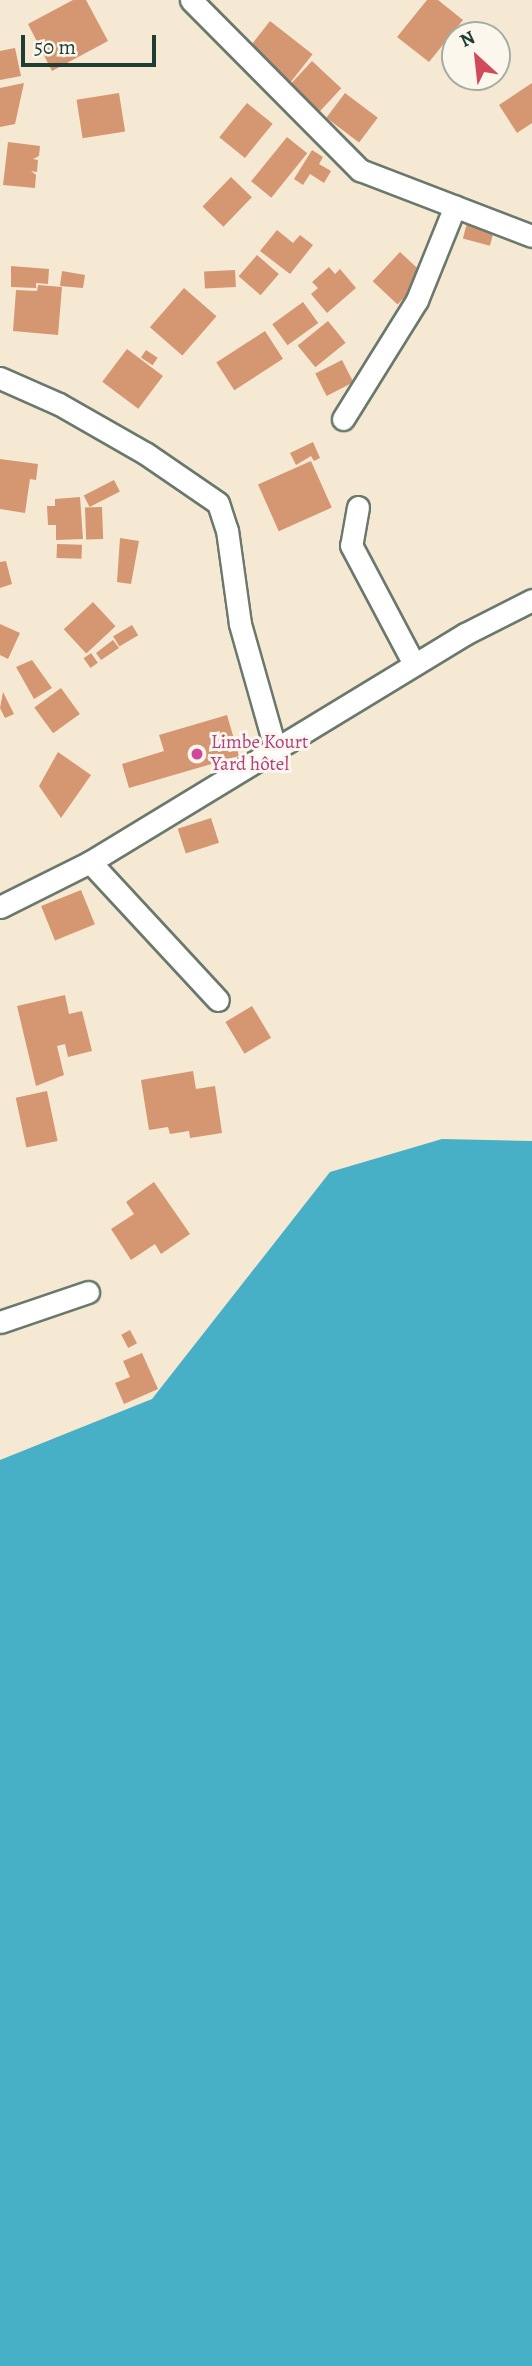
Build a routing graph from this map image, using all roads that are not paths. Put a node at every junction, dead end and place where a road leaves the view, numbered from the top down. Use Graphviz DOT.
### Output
graph roads {
  1 [pos="191,0"];
  2 [pos="456,206"];
  3 [pos="532,236"];
  4 [pos="0,378"];
  5 [pos="343,419"];
  6 [pos="358,507"];
  7 [pos="532,600"];
  8 [pos="414,664"];
  9 [pos="276,751"];
  10 [pos="90,862"];
  11 [pos="0,907"];
  12 [pos="218,1000"];
  13 [pos="88,1292"];
  14 [pos="0,1322"];
  1 -- 2 [label="street"];
  2 -- 3 [label="street"];
  2 -- 5 [label="street"];
  4 -- 9 [label="street"];
  6 -- 8 [label="street"];
  7 -- 8 [label="street"];
  8 -- 9 [label="street"];
  9 -- 10 [label="street"];
  10 -- 11 [label="street"];
  10 -- 12 [label="street"];
  13 -- 14 [label="street"];
}
